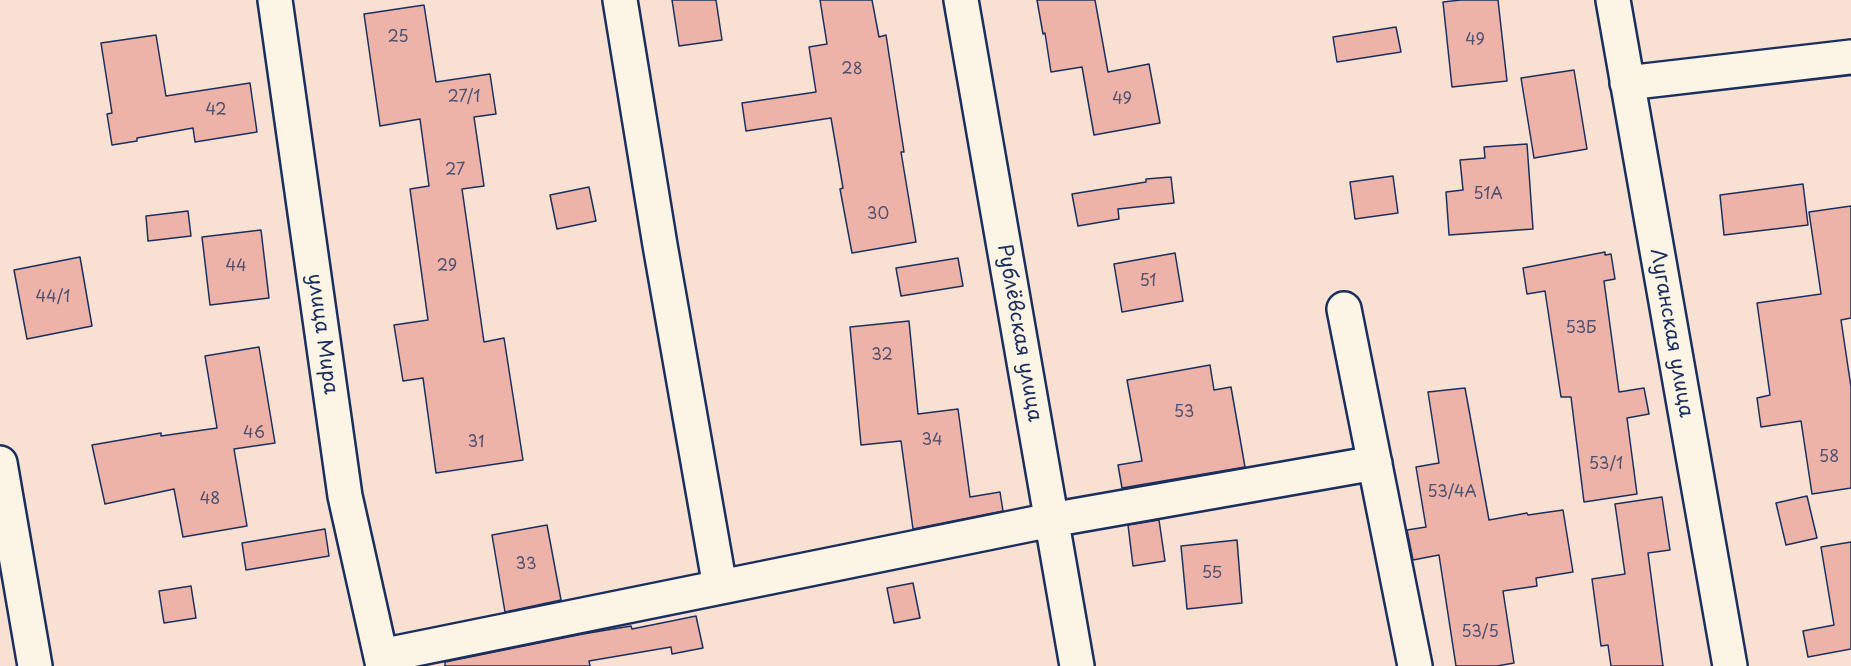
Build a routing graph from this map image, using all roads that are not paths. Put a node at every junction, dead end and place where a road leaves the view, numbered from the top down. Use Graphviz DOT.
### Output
graph roads {
  1 [pos="275,0"];
  2 [pos="620,0"];
  3 [pos="961,0"];
  4 [pos="1613,0"];
  5 [pos="1851,57"];
  6 [pos="1627,83"];
  7 [pos="1344,309"];
  8 [pos="0,463"];
  9 [pos="1375,463"];
  10 [pos="1051,520"];
  11 [pos="720,587"];
  12 [pos="382,661"];
  13 [pos="35,666"];
  14 [pos="1077,666"];
  15 [pos="1415,666"];
  16 [pos="1730,666"];
  1 -- 12 [label="street, улица Мира"];
  2 -- 11 [label="street"];
  3 -- 10 [label="street, Рублёвская улица"];
  4 -- 6 [label="street, Луганская улица"];
  5 -- 6 [label="street"];
  6 -- 16 [label="street, Луганская улица"];
  7 -- 9 [label="street"];
  8 -- 13 [label="street"];
  9 -- 10 [label="street"];
  9 -- 15 [label="street"];
  10 -- 11 [label="street"];
  10 -- 14 [label="street, Рублёвская улица"];
  11 -- 12 [label="street"];
}
